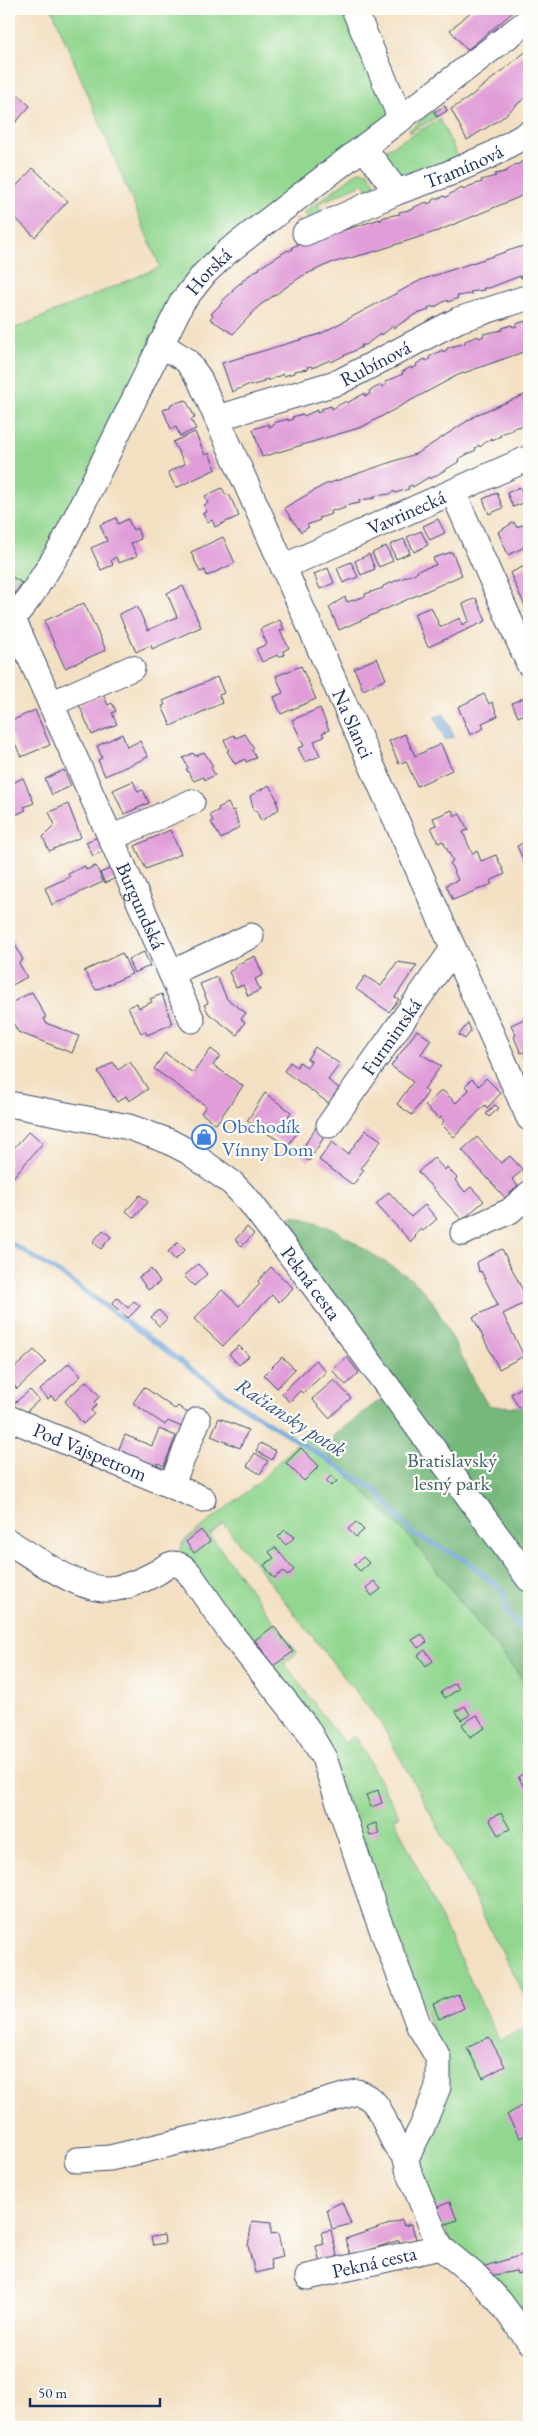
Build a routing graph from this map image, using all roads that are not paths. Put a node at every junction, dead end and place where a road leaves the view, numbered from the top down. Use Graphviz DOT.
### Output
graph roads {
  1 [pos="354,9"];
  2 [pos="529,20"];
  3 [pos="401,119"];
  4 [pos="529,133"];
  5 [pos="364,148"];
  6 [pos="397,192"];
  7 [pos="305,233"];
  8 [pos="529,298"];
  9 [pos="160,344"];
  10 [pos="217,418"];
  11 [pos="529,458"];
  12 [pos="453,492"];
  13 [pos="283,567"];
  14 [pos="11,621"];
  15 [pos="529,664"];
  16 [pos="132,668"];
  17 [pos="51,704"];
  18 [pos="192,802"];
  19 [pos="111,838"];
  20 [pos="251,936"];
  21 [pos="453,949"];
  22 [pos="171,973"];
  23 [pos="192,1020"];
  24 [pos="9,1104"];
  25 [pos="529,1118"];
  26 [pos="329,1125"];
  27 [pos="529,1194"];
  28 [pos="463,1233"];
  29 [pos="9,1418"];
  30 [pos="198,1420"];
  31 [pos="171,1486"];
  32 [pos="203,1499"];
  33 [pos="9,1542"];
  34 [pos="529,1579"];
  35 [pos="406,2158"];
  36 [pos="77,2160"];
  37 [pos="437,2238"];
  38 [pos="308,2277"];
  39 [pos="529,2341"];
  1 -- 3 [label="street"];
  2 -- 3 [label="street, Horská"];
  3 -- 5 [label="street, Horská"];
  4 -- 6 [label="street, Tramínová"];
  5 -- 6 [label="street"];
  5 -- 9 [label="street, Horská"];
  6 -- 7 [label="street, Tramínová"];
  8 -- 10 [label="street, Rubínová"];
  9 -- 10 [label="street, Na Slanci"];
  9 -- 14 [label="street, Horská"];
  10 -- 13 [label="street, Na Slanci"];
  11 -- 12 [label="street, Vavrinecká"];
  12 -- 13 [label="street, Vavrinecká"];
  12 -- 15 [label="street"];
  13 -- 21 [label="street, Na Slanci"];
  14 -- 17 [label="street, Burgundská"];
  16 -- 17 [label="street"];
  17 -- 19 [label="street, Burgundská"];
  18 -- 19 [label="street, Burgundská"];
  19 -- 22 [label="street, Burgundská"];
  20 -- 22 [label="street, Burgundská"];
  21 -- 25 [label="street, Na Slanci"];
  21 -- 26 [label="street, Furmintská"];
  22 -- 23 [label="street, Burgundská"];
  24 -- 34 [label="street, Pekná cesta"];
  27 -- 28 [label="street"];
  29 -- 31 [label="street, Pod Vajspetrom"];
  30 -- 31 [label="street, Pod Vajspetrom"];
  31 -- 32 [label="street, Pod Vajspetrom"];
  33 -- 35 [label="street"];
  35 -- 36 [label="street"];
  35 -- 37 [label="street"];
  37 -- 38 [label="street, Pekná cesta"];
  37 -- 39 [label="street, Pekná cesta"];
}
